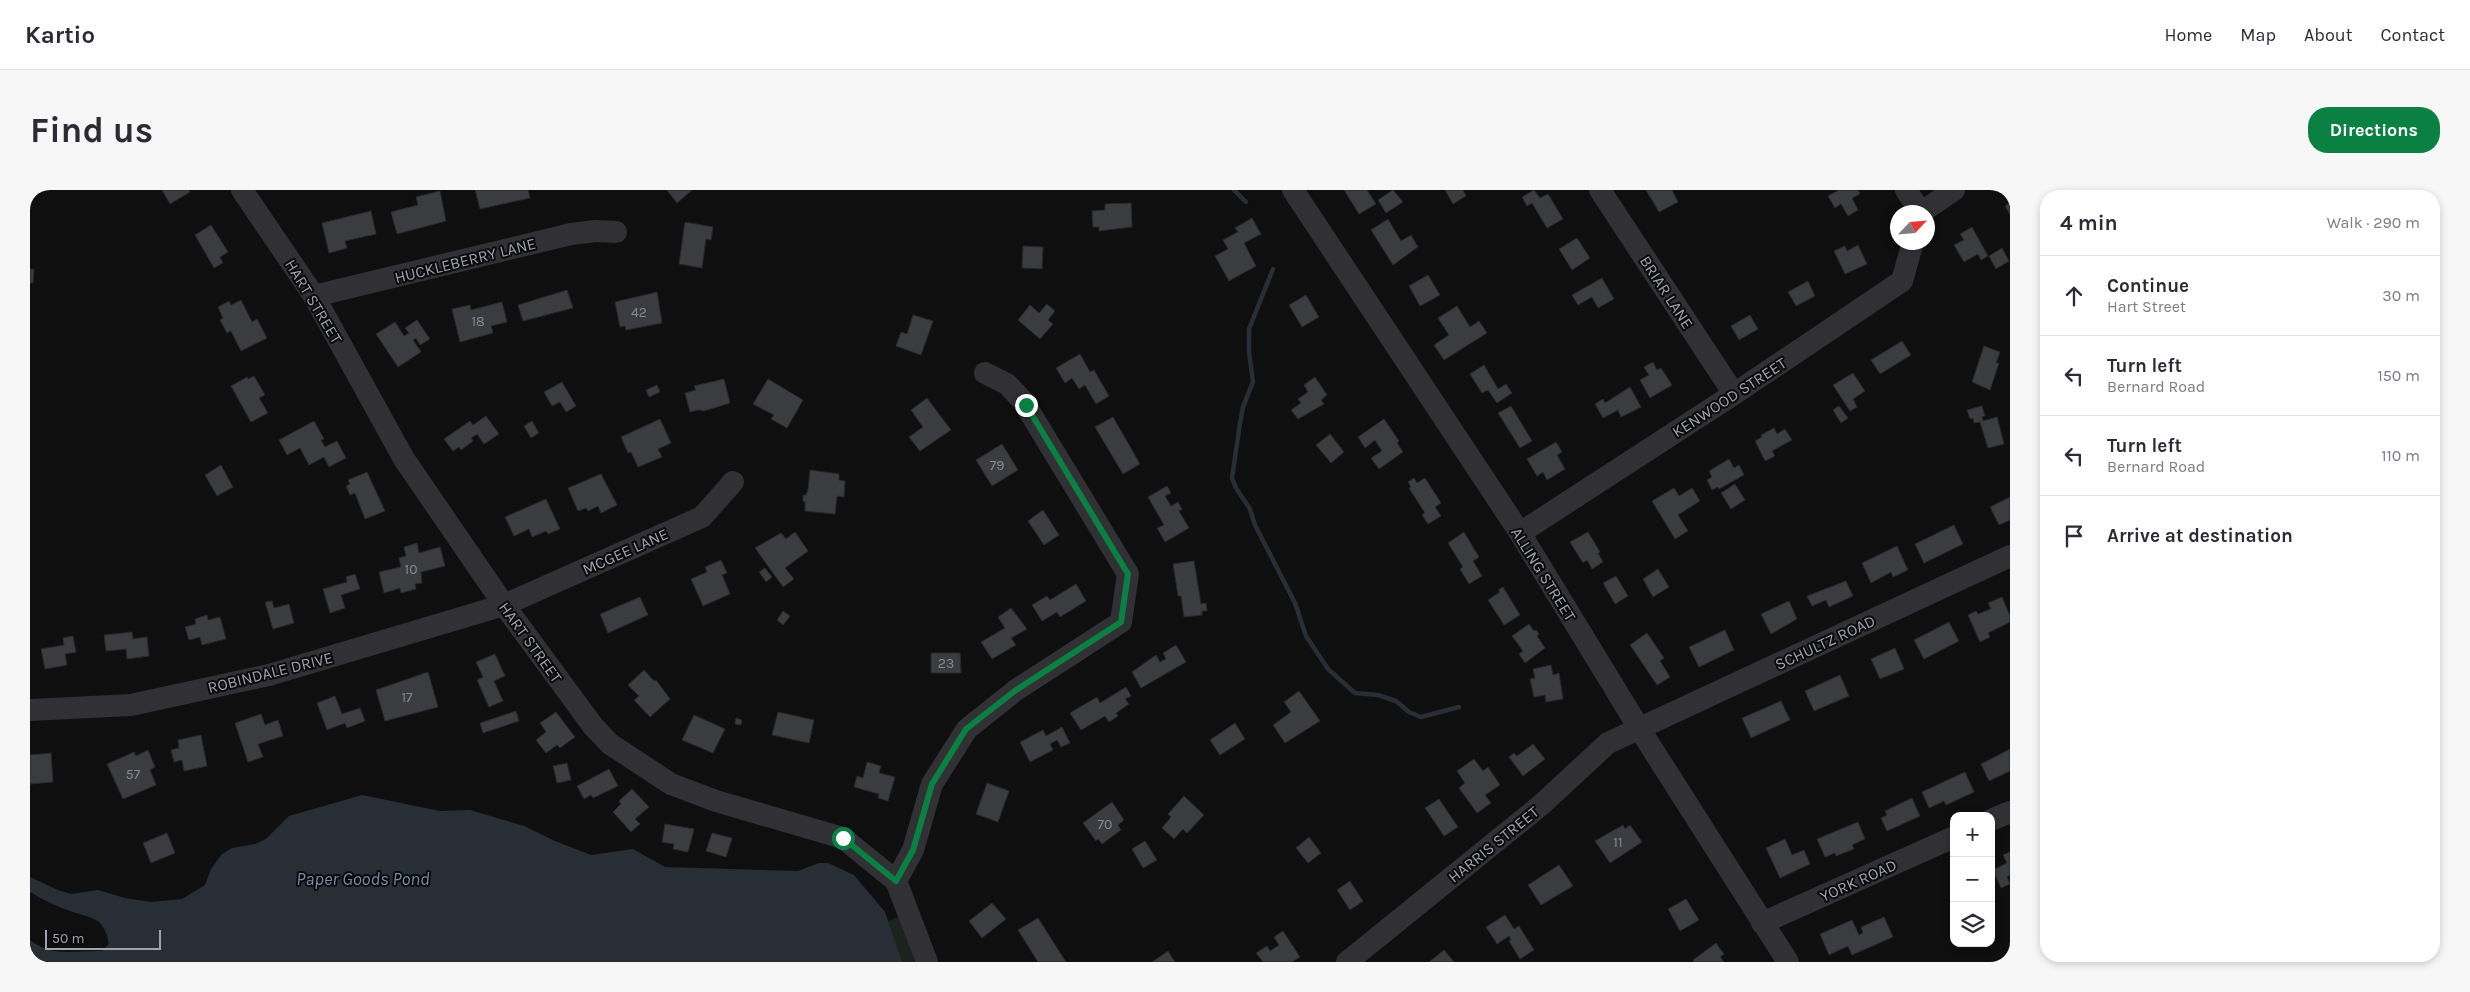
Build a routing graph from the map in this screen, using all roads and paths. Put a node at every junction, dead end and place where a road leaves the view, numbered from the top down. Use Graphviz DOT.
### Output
graph roads {
  1 [pos="242,190"];
  2 [pos="1293,190"];
  3 [pos="1600,190"];
  4 [pos="1906,190"];
  5 [pos="1954,190"];
  6 [pos="1916,205"];
  7 [pos="1932,205"];
  8 [pos="616,232"];
  9 [pos="1911,250"];
  10 [pos="314,296"];
  11 [pos="985,373"];
  12 [pos="1734,394"];
  13 [pos="733,482"];
  14 [pos="1520,533"];
  15 [pos="2010,556"];
  16 [pos="504,605"];
  17 [pos="30,710"];
  18 [pos="1639,728"];
  19 [pos="2010,812"];
  20 [pos="1995,818"];
  21 [pos="1950,839"];
  22 [pos="896,881"];
  23 [pos="1762,923"];
  24 [pos="927,962"];
  25 [pos="1348,962"];
  26 [pos="1788,962"];
  1 -- 10 [label="street, HART STREET"];
  2 -- 14 [label="street, ALLING STREET"];
  3 -- 12 [label="street, BRIAR LANE"];
  4 -- 6 [label="street"];
  5 -- 7 [label="street"];
  8 -- 10 [label="street, HUCKLEBERRY LANE"];
  9 -- 12 [label="street, KENWOOD STREET"];
  10 -- 16 [label="street, HART STREET"];
  11 -- 22 [label="street"];
  12 -- 14 [label="street, KENWOOD STREET"];
  13 -- 16 [label="street, MCGEE LANE"];
  14 -- 18 [label="street, ALLING STREET"];
  15 -- 18 [label="street, SCHULTZ ROAD"];
  16 -- 17 [label="street, ROBINDALE DRIVE"];
  16 -- 22 [label="street, HART STREET"];
  18 -- 23 [label="street, ALLING STREET"];
  18 -- 25 [label="street, HARRIS STREET"];
  19 -- 20 [label="street"];
  21 -- 23 [label="street, YORK ROAD"];
  22 -- 24 [label="street"];
  23 -- 26 [label="street, ALLING STREET"];
}
